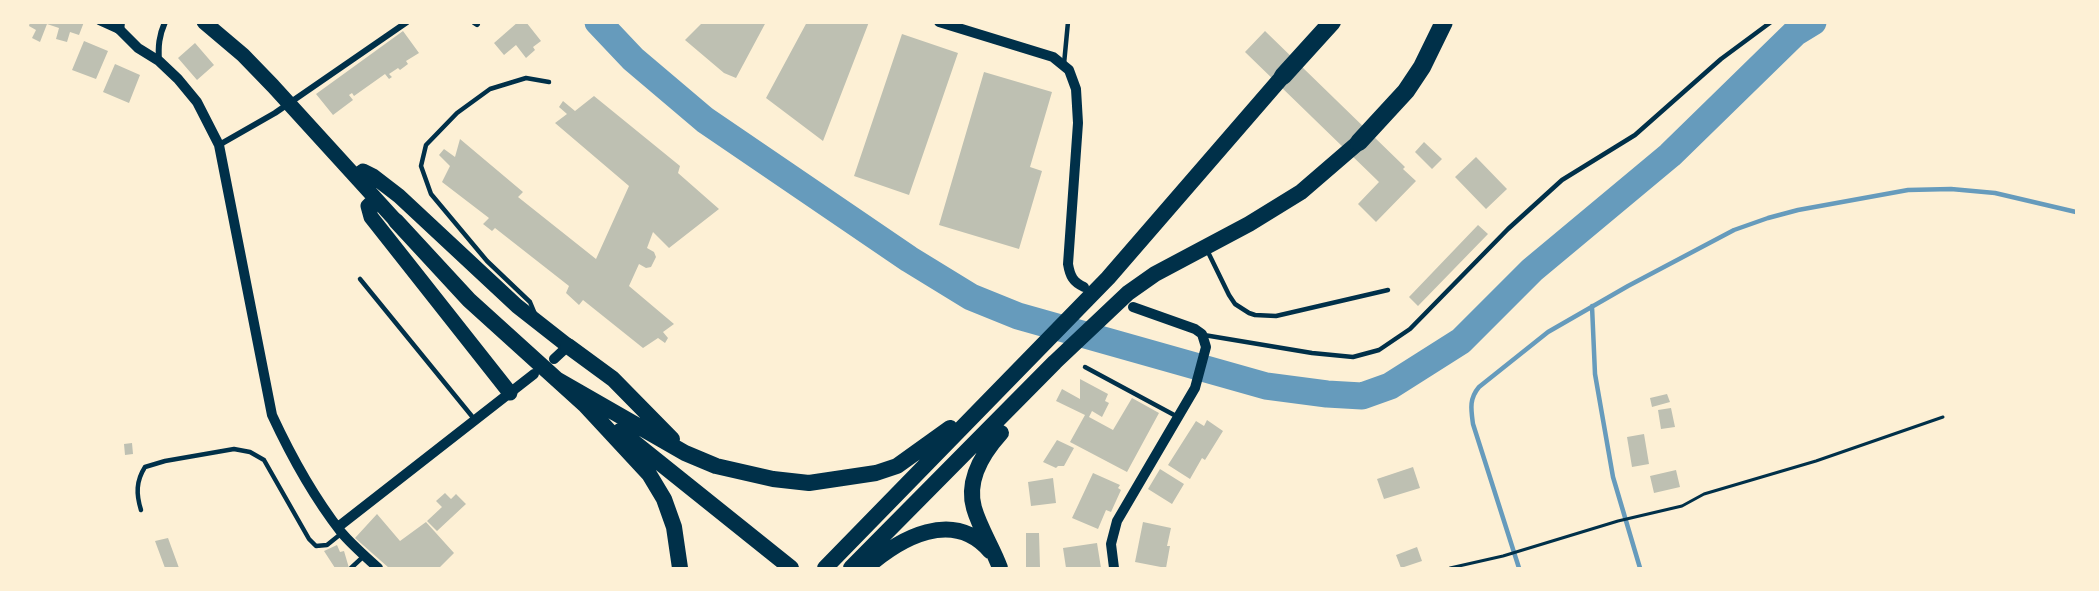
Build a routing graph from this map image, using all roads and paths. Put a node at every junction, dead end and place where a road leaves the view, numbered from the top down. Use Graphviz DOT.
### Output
graph roads {
  1 [pos="99,22"];
  2 [pos="112,22"];
  3 [pos="165,22"];
  4 [pos="204,22"];
  5 [pos="407,22"];
  6 [pos="939,22"];
  7 [pos="1068,22"];
  8 [pos="1332,22"];
  9 [pos="1444,22"];
  10 [pos="1771,22"];
  11 [pos="121,27"];
  12 [pos="159,61"];
  13 [pos="1064,64"];
  14 [pos="1283,75"];
  15 [pos="549,82"];
  16 [pos="1359,142"];
  17 [pos="219,145"];
  18 [pos="356,176"];
  19 [pos="375,199"];
  20 [pos="396,221"];
  21 [pos="1206,247"];
  22 [pos="360,279"];
  23 [pos="1084,287"];
  24 [pos="1388,290"];
  25 [pos="1131,300"];
  26 [pos="540,324"];
  27 [pos="1202,334"];
  28 [pos="568,346"];
  29 [pos="554,359"];
  30 [pos="534,367"];
  31 [pos="1085,367"];
  32 [pos="556,379"];
  33 [pos="1033,386"];
  34 [pos="510,393"];
  35 [pos="992,397"];
  36 [pos="585,405"];
  37 [pos="1943,417"];
  38 [pos="1179,418"];
  39 [pos="476,420"];
  40 [pos="685,453"];
  41 [pos="141,510"];
  42 [pos="340,530"];
  43 [pos="365,555"];
  44 [pos="998,564"];
  45 [pos="858,567"];
  46 [pos="351,568"];
  47 [pos="378,568"];
  48 [pos="680,568"];
  49 [pos="791,568"];
  50 [pos="825,568"];
  51 [pos="1113,568"];
  52 [pos="1450,568"];
  1 -- 11 [label="street"];
  2 -- 11 [label="street"];
  3 -- 12 [label="street"];
  4 -- 18 [label="main road"];
  5 -- 17 [label="street"];
  6 -- 13 [label="street"];
  7 -- 13 [label="lane"];
  8 -- 14 [label="highway"];
  9 -- 16 [label="highway"];
  10 -- 27 [label="lane"];
  11 -- 12 [label="street"];
  12 -- 17 [label="street"];
  13 -- 23 [label="street"];
  14 -- 35 [label="highway"];
  15 -- 26 [label="lane"];
  16 -- 21 [label="highway"];
  17 -- 42 [label="street"];
  18 -- 19 [label="main road"];
  18 -- 26 [label="main road"];
  19 -- 20 [label="main road"];
  19 -- 34 [label="main road"];
  20 -- 30 [label="highway"];
  21 -- 24 [label="lane"];
  21 -- 25 [label="highway"];
  22 -- 39 [label="lane"];
  25 -- 27 [label="street"];
  25 -- 33 [label="highway"];
  26 -- 28 [label="main road"];
  27 -- 38 [label="street"];
  28 -- 29 [label="street"];
  28 -- 40 [label="highway"];
  30 -- 32 [label="highway"];
  30 -- 34 [label="street"];
  31 -- 38 [label="lane"];
  32 -- 36 [label="highway"];
  32 -- 40 [label="highway"];
  33 -- 44 [label="highway"];
  33 -- 45 [label="highway"];
  34 -- 39 [label="street"];
  35 -- 40 [label="highway"];
  35 -- 50 [label="highway"];
  36 -- 48 [label="highway"];
  36 -- 49 [label="highway"];
  37 -- 52 [label="path"];
  38 -- 51 [label="street"];
  39 -- 42 [label="street"];
  41 -- 42 [label="lane"];
  42 -- 43 [label="street"];
  43 -- 46 [label="lane"];
  43 -- 47 [label="street"];
  44 -- 45 [label="highway"];
}
